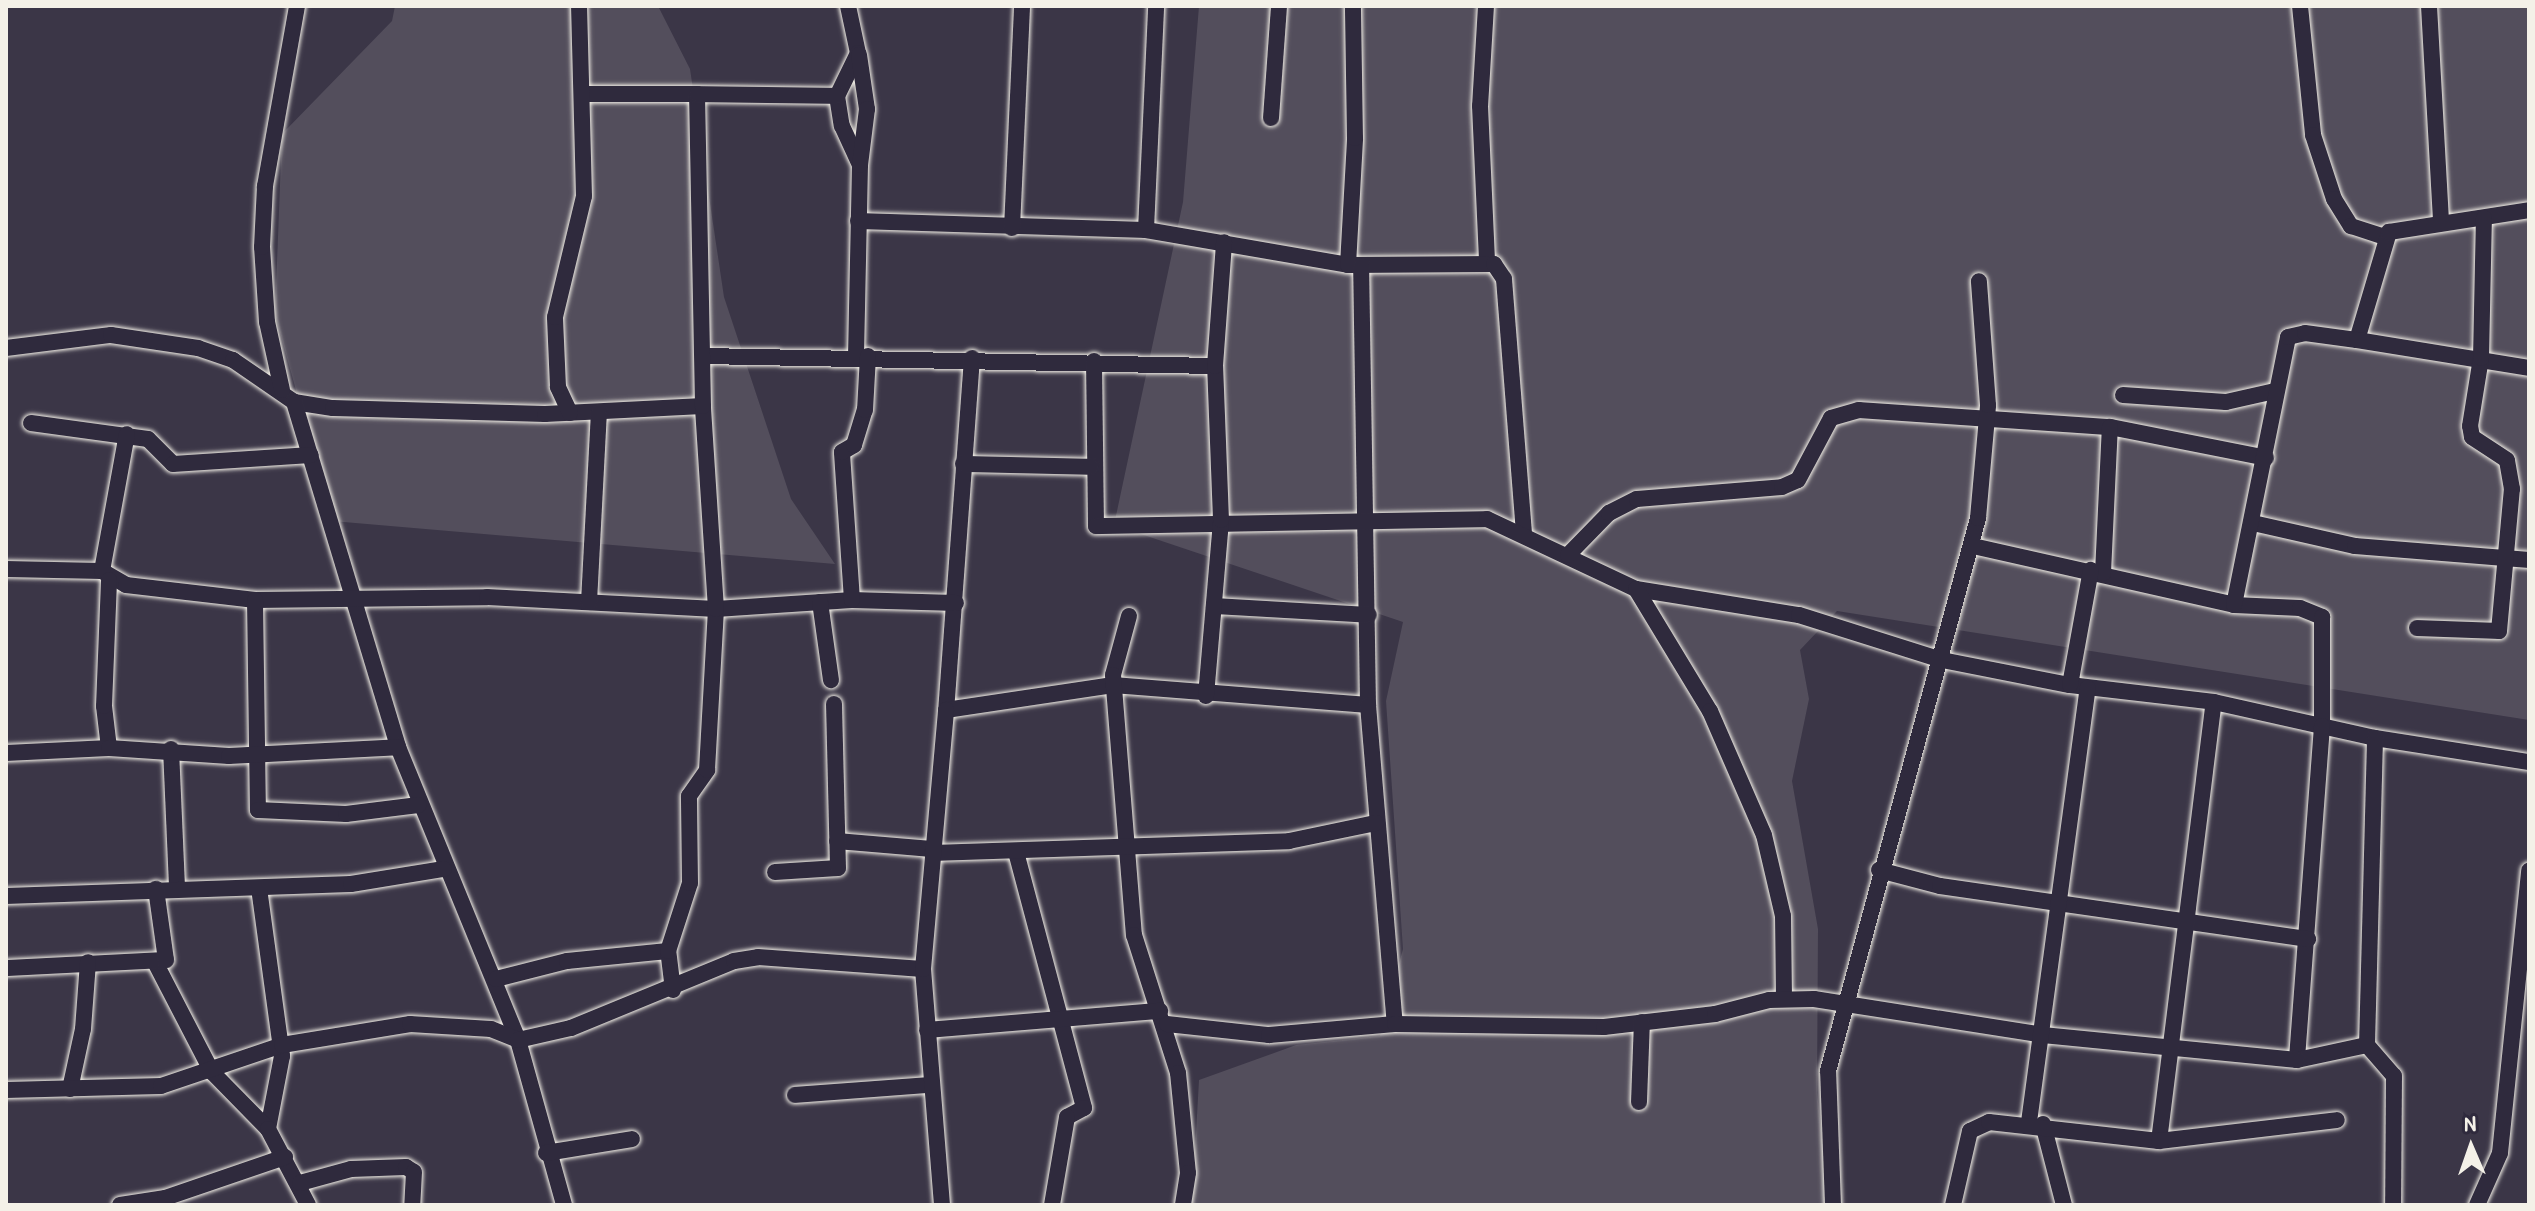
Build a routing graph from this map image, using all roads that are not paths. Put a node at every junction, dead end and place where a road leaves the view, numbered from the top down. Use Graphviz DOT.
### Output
graph roads {
  1 [pos="297,6"];
  2 [pos="579,6"];
  3 [pos="848,6"];
  4 [pos="1022,6"];
  5 [pos="1156,6"];
  6 [pos="1279,6"];
  7 [pos="1353,6"];
  8 [pos="1486,6"];
  9 [pos="2300,6"];
  10 [pos="2430,6"];
  11 [pos="858,53"];
  12 [pos="584,94"];
  13 [pos="697,94"];
  14 [pos="837,96"];
  15 [pos="1271,118"];
  16 [pos="860,165"];
  17 [pos="2529,210"];
  18 [pos="2484,218"];
  19 [pos="858,221"];
  20 [pos="2441,223"];
  21 [pos="1012,228"];
  22 [pos="1146,230"];
  23 [pos="2385,237"];
  24 [pos="1224,242"];
  25 [pos="1487,263"];
  26 [pos="1354,265"];
  27 [pos="1979,281"];
  28 [pos="2357,340"];
  29 [pos="6,348"];
  30 [pos="703,356"];
  31 [pos="862,356"];
  32 [pos="972,358"];
  33 [pos="2481,358"];
  34 [pos="1094,361"];
  35 [pos="1215,366"];
  36 [pos="2529,368"];
  37 [pos="558,387"];
  38 [pos="282,390"];
  39 [pos="2275,391"];
  40 [pos="2123,395"];
  41 [pos="294,402"];
  42 [pos="703,406"];
  43 [pos="599,412"];
  44 [pos="570,413"];
  45 [pos="545,414"];
  46 [pos="1988,415"];
  47 [pos="31,423"];
  48 [pos="2110,427"];
  49 [pos="127,434"];
  50 [pos="311,455"];
  51 [pos="2266,458"];
  52 [pos="963,464"];
  53 [pos="1091,467"];
  54 [pos="1221,520"];
  55 [pos="1369,520"];
  56 [pos="2253,523"];
  57 [pos="1524,534"];
  58 [pos="1973,546"];
  59 [pos="1568,555"];
  60 [pos="2505,560"];
  61 [pos="2529,560"];
  62 [pos="6,569"];
  63 [pos="2097,571"];
  64 [pos="106,576"];
  65 [pos="1636,589"];
  66 [pos="357,599"];
  67 [pos="255,600"];
  68 [pos="852,600"];
  69 [pos="589,602"];
  70 [pos="820,602"];
  71 [pos="956,603"];
  72 [pos="2234,605"];
  73 [pos="1214,606"];
  74 [pos="716,609"];
  75 [pos="1369,615"];
  76 [pos="1129,616"];
  77 [pos="2417,628"];
  78 [pos="1942,660"];
  79 [pos="831,680"];
  80 [pos="1113,685"];
  81 [pos="2070,685"];
  82 [pos="2088,688"];
  83 [pos="1206,696"];
  84 [pos="2214,702"];
  85 [pos="834,704"];
  86 [pos="1368,705"];
  87 [pos="946,710"];
  88 [pos="2322,726"];
  89 [pos="2375,738"];
  90 [pos="398,747"];
  91 [pos="109,748"];
  92 [pos="171,749"];
  93 [pos="6,753"];
  94 [pos="256,754"];
  95 [pos="2529,762"];
  96 [pos="418,805"];
  97 [pos="1376,823"];
  98 [pos="837,841"];
  99 [pos="1129,848"];
  100 [pos="932,851"];
  101 [pos="1016,852"];
  102 [pos="444,869"];
  103 [pos="1879,870"];
  104 [pos="2529,870"];
  105 [pos="775,872"];
  106 [pos="177,888"];
  107 [pos="259,888"];
  108 [pos="156,889"];
  109 [pos="6,896"];
  110 [pos="2061,903"];
  111 [pos="2183,917"];
  112 [pos="2308,939"];
  113 [pos="668,951"];
  114 [pos="88,962"];
  115 [pos="156,964"];
  116 [pos="6,968"];
  117 [pos="923,969"];
  118 [pos="496,979"];
  119 [pos="673,990"];
  120 [pos="1784,999"];
  121 [pos="1844,1008"];
  122 [pos="1059,1017"];
  123 [pos="1163,1018"];
  124 [pos="1642,1022"];
  125 [pos="1395,1024"];
  126 [pos="927,1030"];
  127 [pos="2043,1035"];
  128 [pos="518,1040"];
  129 [pos="282,1045"];
  130 [pos="2367,1045"];
  131 [pos="2173,1048"];
  132 [pos="2297,1060"];
  133 [pos="212,1072"];
  134 [pos="929,1085"];
  135 [pos="70,1089"];
  136 [pos="6,1090"];
  137 [pos="795,1095"];
  138 [pos="1639,1102"];
  139 [pos="2337,1120"];
  140 [pos="2036,1123"];
  141 [pos="268,1129"];
  142 [pos="632,1139"];
  143 [pos="2159,1141"];
  144 [pos="546,1153"];
  145 [pos="285,1157"];
  146 [pos="300,1183"];
  147 [pos="120,1205"];
  148 [pos="308,1205"];
  149 [pos="412,1205"];
  150 [pos="564,1205"];
  151 [pos="942,1205"];
  152 [pos="1052,1205"];
  153 [pos="1183,1205"];
  154 [pos="1833,1205"];
  155 [pos="1953,1205"];
  156 [pos="2064,1205"];
  157 [pos="2393,1205"];
  158 [pos="2477,1205"];
  1 -- 38 [label="street"];
  2 -- 12 [label="street"];
  3 -- 11 [label="street"];
  4 -- 21 [label="street"];
  5 -- 22 [label="street"];
  6 -- 15 [label="street"];
  7 -- 26 [label="street"];
  8 -- 25 [label="street"];
  9 -- 23 [label="street"];
  10 -- 20 [label="street"];
  11 -- 14 [label="street"];
  11 -- 16 [label="street"];
  12 -- 13 [label="street"];
  12 -- 37 [label="street"];
  13 -- 14 [label="street"];
  13 -- 30 [label="street"];
  14 -- 16 [label="street"];
  16 -- 19 [label="street"];
  17 -- 18 [label="street"];
  18 -- 20 [label="street"];
  18 -- 33 [label="street"];
  19 -- 21 [label="street"];
  19 -- 31 [label="street"];
  20 -- 23 [label="street"];
  21 -- 22 [label="street"];
  22 -- 24 [label="street"];
  23 -- 28 [label="street"];
  24 -- 26 [label="street"];
  24 -- 35 [label="street"];
  25 -- 26 [label="street"];
  25 -- 57 [label="street"];
  26 -- 55 [label="street"];
  27 -- 46 [label="street"];
  28 -- 33 [label="street"];
  28 -- 39 [label="street"];
  29 -- 38 [label="street"];
  30 -- 31 [label="street"];
  30 -- 42 [label="street"];
  31 -- 32 [label="street"];
  31 -- 68 [label="street"];
  32 -- 34 [label="street"];
  32 -- 52 [label="street"];
  33 -- 36 [label="street"];
  33 -- 60 [label="street"];
  34 -- 35 [label="street"];
  34 -- 53 [label="street"];
  35 -- 54 [label="street"];
  37 -- 44 [label="street"];
  37 -- 45 [label="street"];
  38 -- 41 [label="street"];
  39 -- 40 [label="street"];
  39 -- 51 [label="street"];
  41 -- 45 [label="street"];
  41 -- 50 [label="street"];
  42 -- 43 [label="street"];
  42 -- 74 [label="street"];
  43 -- 44 [label="street"];
  43 -- 69 [label="street"];
  44 -- 45 [label="street"];
  46 -- 48 [label="street"];
  46 -- 58 [label="street"];
  46 -- 59 [label="street"];
  47 -- 49 [label="street"];
  48 -- 51 [label="street"];
  48 -- 63 [label="street"];
  49 -- 50 [label="street"];
  49 -- 64 [label="street"];
  50 -- 66 [label="street"];
  51 -- 56 [label="street"];
  52 -- 53 [label="street"];
  52 -- 71 [label="street"];
  53 -- 54 [label="street"];
  54 -- 55 [label="street"];
  54 -- 73 [label="street"];
  55 -- 57 [label="street"];
  55 -- 75 [label="street"];
  56 -- 60 [label="street"];
  56 -- 72 [label="street"];
  57 -- 59 [label="street"];
  58 -- 63 [label="street"];
  58 -- 78 [label="street"];
  59 -- 65 [label="street"];
  60 -- 61 [label="street"];
  60 -- 77 [label="street"];
  62 -- 64 [label="street"];
  63 -- 72 [label="street"];
  63 -- 81 [label="street"];
  64 -- 67 [label="street"];
  64 -- 91 [label="street"];
  65 -- 78 [label="street"];
  65 -- 120 [label="street"];
  66 -- 67 [label="street"];
  66 -- 69 [label="street"];
  66 -- 90 [label="street"];
  67 -- 94 [label="street"];
  68 -- 70 [label="street"];
  68 -- 71 [label="street"];
  69 -- 74 [label="street"];
  70 -- 74 [label="street"];
  70 -- 79 [label="street"];
  71 -- 87 [label="street"];
  72 -- 88 [label="street"];
  73 -- 75 [label="street"];
  73 -- 83 [label="street"];
  74 -- 113 [label="street"];
  75 -- 86 [label="street"];
  76 -- 80 [label="street"];
  78 -- 81 [label="street"];
  78 -- 103 [label="street"];
  80 -- 83 [label="street"];
  80 -- 87 [label="street"];
  80 -- 99 [label="street"];
  81 -- 82 [label="street"];
  82 -- 84 [label="street"];
  82 -- 110 [label="street"];
  83 -- 86 [label="street"];
  84 -- 88 [label="street"];
  84 -- 111 [label="street"];
  85 -- 98 [label="street"];
  86 -- 97 [label="street"];
  87 -- 100 [label="street"];
  88 -- 89 [label="street"];
  88 -- 112 [label="street"];
  89 -- 95 [label="street"];
  89 -- 130 [label="street"];
  90 -- 94 [label="street"];
  90 -- 96 [label="street"];
  91 -- 92 [label="street"];
  91 -- 93 [label="street"];
  92 -- 94 [label="street"];
  92 -- 106 [label="street"];
  94 -- 96 [label="street"];
  96 -- 102 [label="street"];
  97 -- 99 [label="street"];
  97 -- 125 [label="street"];
  98 -- 100 [label="street"];
  98 -- 105 [label="street"];
  99 -- 101 [label="street"];
  99 -- 123 [label="street"];
  100 -- 101 [label="street"];
  100 -- 117 [label="street"];
  101 -- 122 [label="street"];
  102 -- 107 [label="street"];
  102 -- 118 [label="street"];
  103 -- 110 [label="street"];
  103 -- 121 [label="street"];
  104 -- 158 [label="street"];
  106 -- 107 [label="street"];
  106 -- 108 [label="street"];
  107 -- 129 [label="street"];
  108 -- 109 [label="street"];
  108 -- 115 [label="street"];
  110 -- 111 [label="street"];
  110 -- 127 [label="street"];
  111 -- 112 [label="street"];
  111 -- 131 [label="street"];
  112 -- 132 [label="street"];
  113 -- 118 [label="street"];
  113 -- 119 [label="street"];
  114 -- 115 [label="street"];
  114 -- 116 [label="street"];
  114 -- 135 [label="street"];
  115 -- 133 [label="street"];
  117 -- 119 [label="street"];
  117 -- 126 [label="street"];
  118 -- 128 [label="street"];
  119 -- 128 [label="street"];
  120 -- 121 [label="street"];
  120 -- 124 [label="street"];
  121 -- 127 [label="street"];
  121 -- 154 [label="street"];
  122 -- 123 [label="street"];
  122 -- 126 [label="street"];
  122 -- 152 [label="street"];
  123 -- 125 [label="street"];
  123 -- 153 [label="street"];
  124 -- 125 [label="street"];
  124 -- 138 [label="street"];
  126 -- 134 [label="street"];
  127 -- 131 [label="street"];
  127 -- 140 [label="street"];
  128 -- 129 [label="street"];
  128 -- 144 [label="street"];
  129 -- 133 [label="street"];
  129 -- 141 [label="street"];
  130 -- 132 [label="street"];
  130 -- 157 [label="street"];
  131 -- 132 [label="street"];
  131 -- 143 [label="street"];
  133 -- 135 [label="street"];
  133 -- 141 [label="street"];
  134 -- 137 [label="street"];
  134 -- 151 [label="street"];
  135 -- 136 [label="street"];
  139 -- 143 [label="street"];
  140 -- 143 [label="street"];
  140 -- 155 [label="street"];
  140 -- 156 [label="street"];
  141 -- 145 [label="street"];
  142 -- 144 [label="street"];
  144 -- 150 [label="street"];
  145 -- 146 [label="street"];
  145 -- 147 [label="street"];
  146 -- 148 [label="street"];
  146 -- 149 [label="street"];
}
